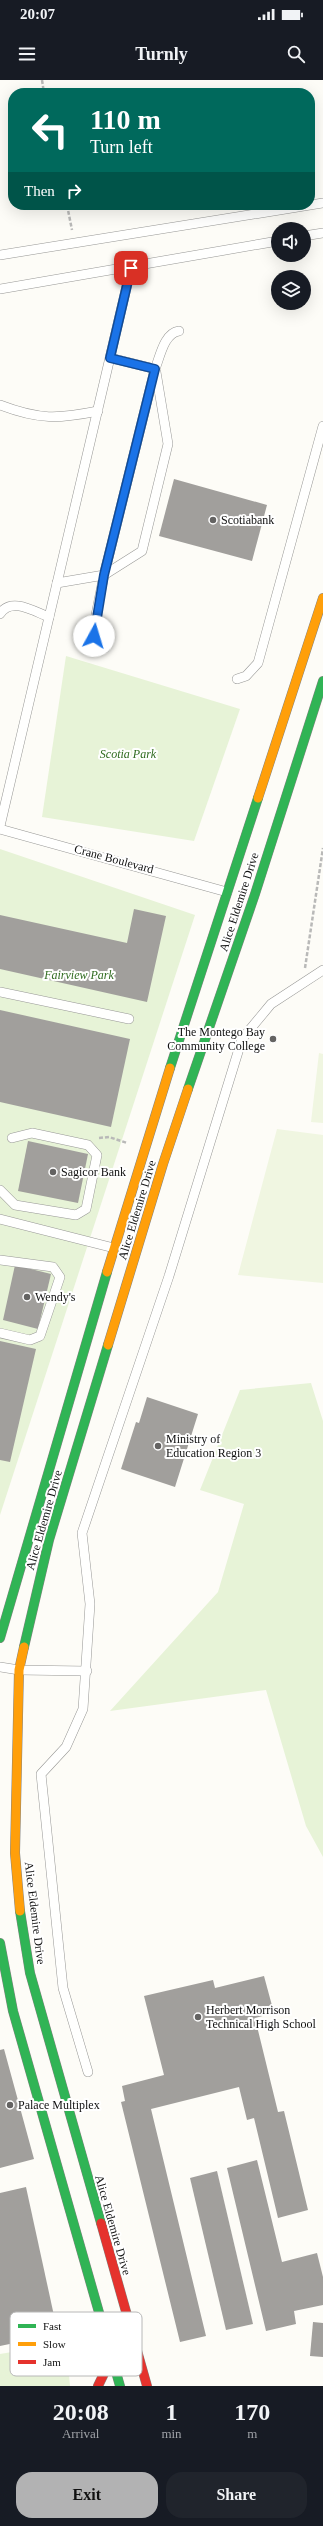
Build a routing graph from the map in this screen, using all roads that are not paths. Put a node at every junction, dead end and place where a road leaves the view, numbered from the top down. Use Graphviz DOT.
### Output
graph roads {
  1 [pos="280,210"];
  2 [pos="323,233"];
  3 [pos="311,235"];
  4 [pos="271,242"];
  5 [pos="0,256"];
  6 [pos="131,268"];
  7 [pos="0,289"];
  8 [pos="179,331"];
  9 [pos="110,358"];
  10 [pos="155,369"];
  11 [pos="0,405"];
  12 [pos="98,411"];
  13 [pos="323,426"];
  14 [pos="104,575"];
  15 [pos="57,583"];
  16 [pos="323,598"];
  17 [pos="0,614"];
  18 [pos="49,617"];
  19 [pos="105,648"];
  20 [pos="237,679"];
  21 [pos="323,681"];
  22 [pos="0,828"];
  23 [pos="227,892"];
  24 [pos="323,970"];
  25 [pos="0,992"];
  26 [pos="129,1019"];
  27 [pos="12,1138"];
  28 [pos="0,1190"];
  29 [pos="0,1219"];
  30 [pos="115,1248"];
  31 [pos="0,1260"];
  32 [pos="0,1333"];
  33 [pos="0,1638"];
  34 [pos="0,1667"];
  35 [pos="19,1670"];
  36 [pos="86,1671"];
  37 [pos="0,1943"];
  38 [pos="88,2072"];
  39 [pos="99,2312"];
  40 [pos="126,2312"];
  41 [pos="142,2368"];
  42 [pos="103,2376"];
  43 [pos="117,2376"];
  44 [pos="98,2386"];
  45 [pos="120,2386"];
  46 [pos="147,2386"];
  1 -- 5 [label="lane"];
  2 -- 3 [label="lane"];
  4 -- 6 [label="lane"];
  6 -- 7 [label="lane"];
  6 -- 9 [label="lane"];
  8 -- 10 [label="lane"];
  9 -- 10 [label="lane"];
  9 -- 12 [label="lane"];
  10 -- 14 [label="lane"];
  10 -- 14 [label="lane"];
  11 -- 12 [label="lane"];
  12 -- 15 [label="lane"];
  13 -- 20 [label="lane"];
  14 -- 15 [label="lane"];
  14 -- 19 [label="lane"];
  15 -- 18 [label="lane"];
  16 -- 23 [label="main road, Alice Eldemire Drive"];
  17 -- 18 [label="lane"];
  18 -- 22 [label="lane"];
  21 -- 35 [label="main road, Alice Eldemire Drive"];
  22 -- 23 [label="lane, Crane Boulevard"];
  23 -- 30 [label="main road, Alice Eldemire Drive"];
  24 -- 36 [label="lane"];
  25 -- 26 [label="lane"];
  27 -- 28 [label="lane"];
  29 -- 30 [label="lane"];
  30 -- 33 [label="main road, Alice Eldemire Drive"];
  31 -- 32 [label="lane"];
  34 -- 35 [label="lane"];
  35 -- 36 [label="lane"];
  35 -- 40 [label="main road, Alice Eldemire Drive"];
  36 -- 38 [label="lane"];
  37 -- 39 [label="main road"];
  41 -- 46 [label="main road, Alice Eldemire Drive"];
  42 -- 44 [label="main road"];
  43 -- 45 [label="main road"];
}
